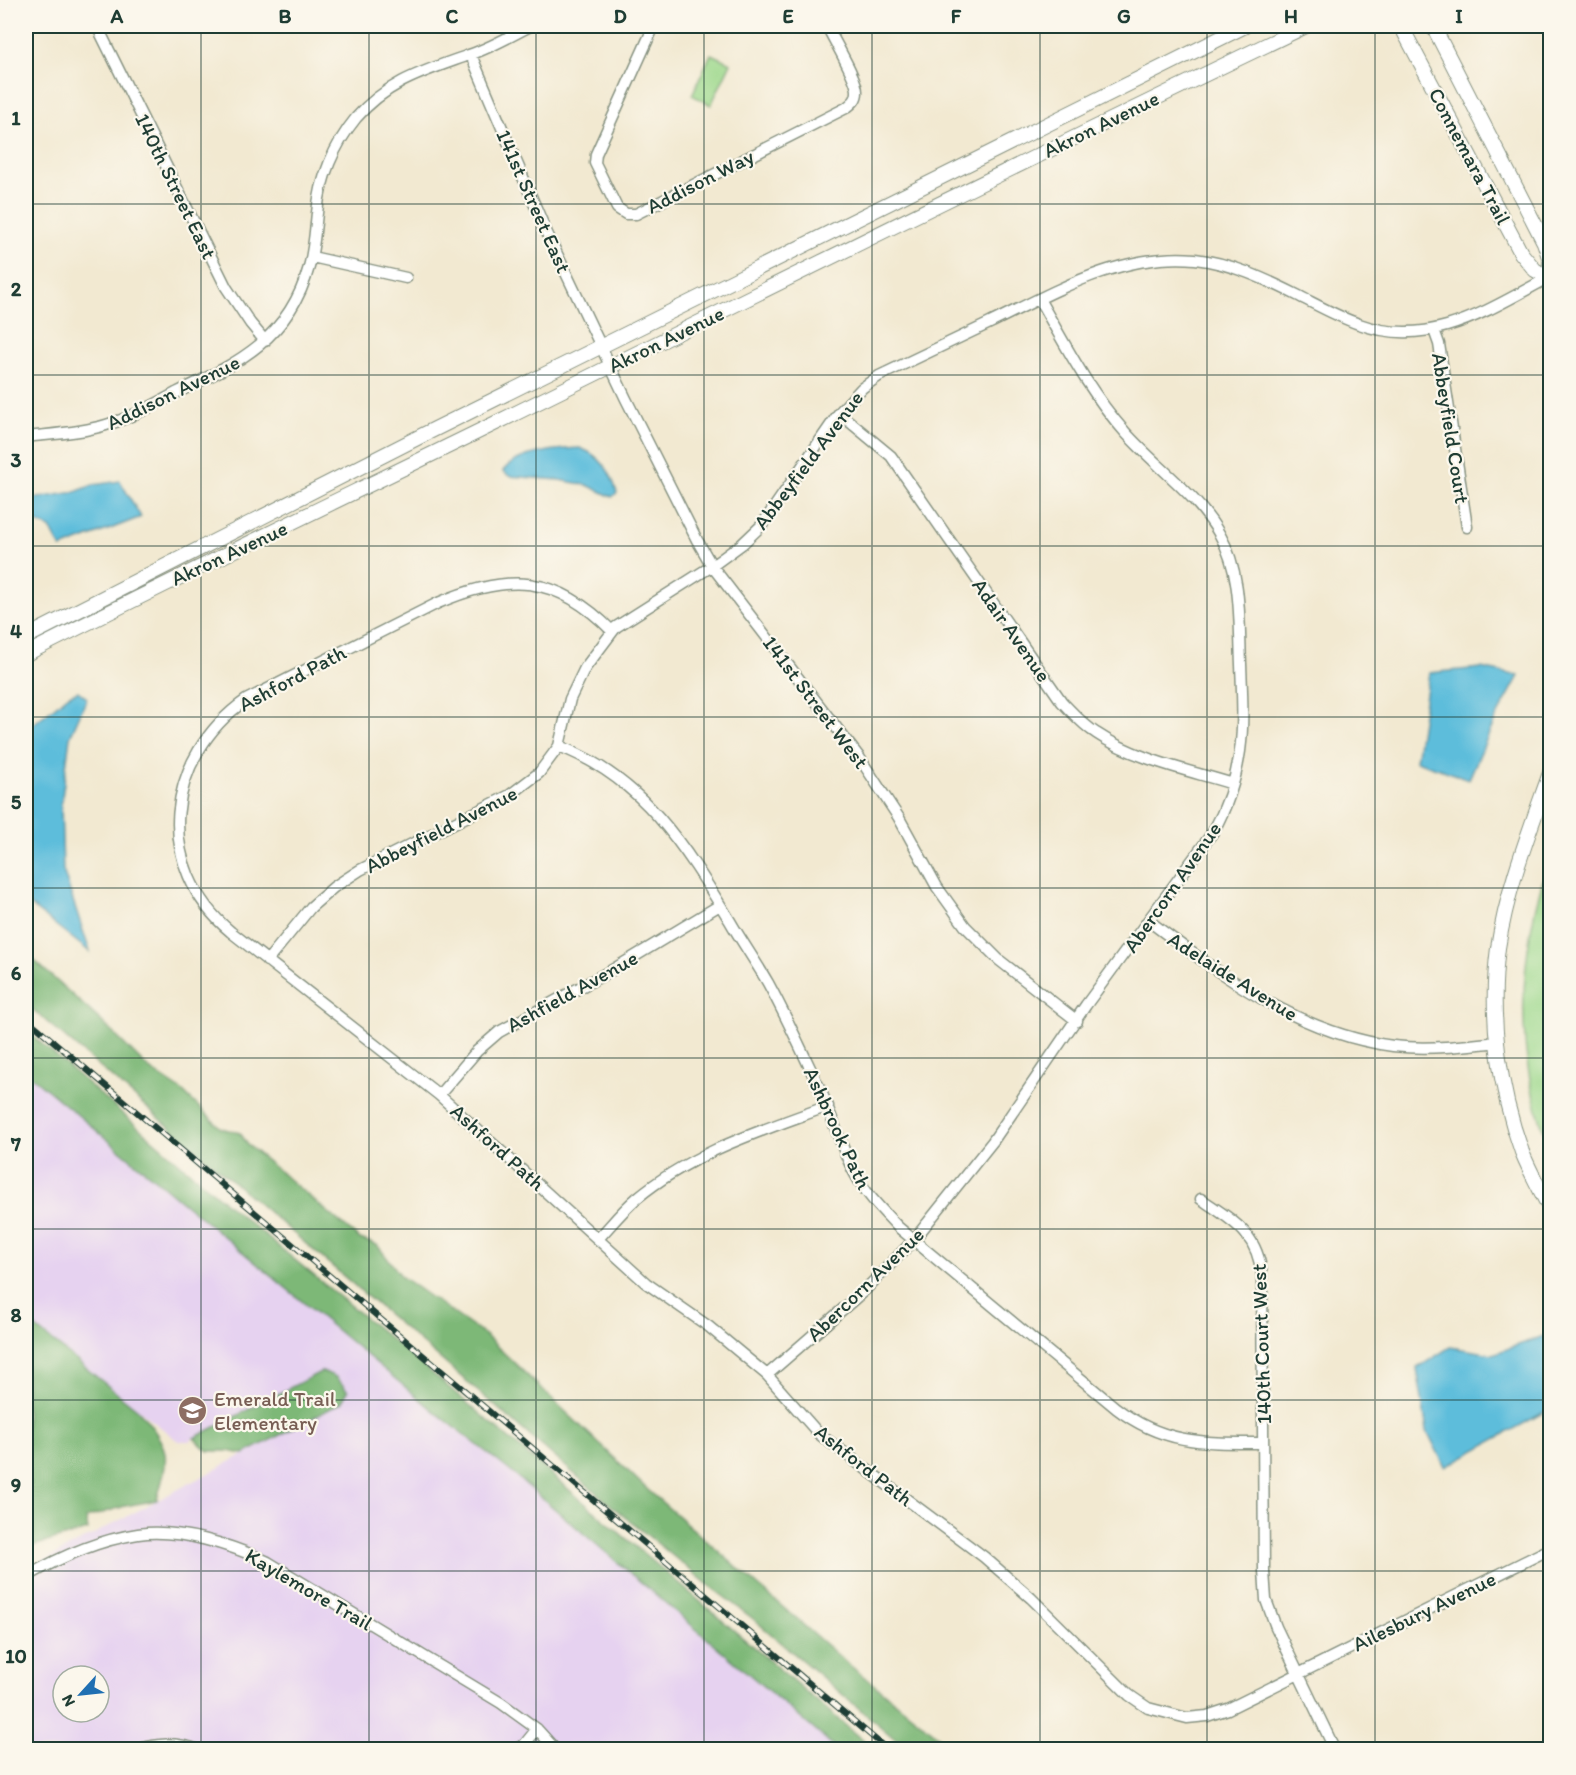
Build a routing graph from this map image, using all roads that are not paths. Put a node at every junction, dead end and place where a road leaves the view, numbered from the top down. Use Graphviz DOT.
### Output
graph roads {
  1 [pos="97,26"];
  2 [pos="530,26"];
  3 [pos="654,26"];
  4 [pos="827,26"];
  5 [pos="1245,26"];
  6 [pos="1306,26"];
  7 [pos="1401,26"];
  8 [pos="1433,26"];
  9 [pos="471,55"];
  10 [pos="312,257"];
  11 [pos="406,278"];
  12 [pos="1550,279"];
  13 [pos="1039,299"];
  14 [pos="1434,330"];
  15 [pos="265,341"];
  16 [pos="601,346"];
  17 [pos="611,366"];
  18 [pos="839,413"];
  19 [pos="26,437"];
  20 [pos="1467,527"];
  21 [pos="712,566"];
  22 [pos="612,631"];
  23 [pos="26,637"];
  24 [pos="26,654"];
  25 [pos="559,746"];
  26 [pos="1551,773"];
  27 [pos="1233,784"];
  28 [pos="720,904"];
  29 [pos="1149,921"];
  30 [pos="267,961"];
  31 [pos="1077,1021"];
  32 [pos="1498,1042"];
  33 [pos="439,1095"];
  34 [pos="828,1106"];
  35 [pos="1201,1199"];
  36 [pos="1551,1209"];
  37 [pos="598,1239"];
  38 [pos="913,1241"];
  39 [pos="767,1375"];
  40 [pos="1263,1443"];
  41 [pos="1551,1549"];
  42 [pos="26,1577"];
  43 [pos="1298,1673"];
  44 [pos="537,1729"];
  45 [pos="135,1749"];
  46 [pos="199,1749"];
  47 [pos="514,1749"];
  48 [pos="556,1749"];
  49 [pos="1335,1749"];
  1 -- 15 [label="street, 140th Street East"];
  2 -- 9 [label="street, Addison Avenue"];
  3 -- 4 [label="street, Addison Way"];
  5 -- 16 [label="street, Akron Avenue"];
  6 -- 17 [label="street, Akron Avenue"];
  7 -- 12 [label="street, Connemara Trail"];
  8 -- 12 [label="street, Connemara Trail"];
  9 -- 10 [label="street, Addison Avenue"];
  9 -- 16 [label="street, 141st Street East"];
  10 -- 11 [label="street"];
  10 -- 15 [label="street, Addison Avenue"];
  12 -- 14 [label="street, Abbeyfield Avenue"];
  13 -- 14 [label="street, Abbeyfield Avenue"];
  13 -- 18 [label="street, Abbeyfield Avenue"];
  13 -- 27 [label="street, Abercorn Avenue"];
  14 -- 20 [label="street, Abbeyfield Court"];
  15 -- 19 [label="street, Addison Avenue"];
  16 -- 17 [label="street, 141st Street West"];
  16 -- 23 [label="street, Akron Avenue"];
  17 -- 21 [label="street, 141st Street West"];
  17 -- 24 [label="street, Akron Avenue"];
  18 -- 21 [label="street, Abbeyfield Avenue"];
  18 -- 27 [label="street, Adair Avenue"];
  21 -- 22 [label="street, Abbeyfield Avenue"];
  21 -- 31 [label="street, 141st Street West"];
  22 -- 25 [label="street, Abbeyfield Avenue"];
  22 -- 30 [label="street, Ashford Path"];
  25 -- 28 [label="street, Ashbrook Path"];
  25 -- 30 [label="street, Abbeyfield Avenue"];
  26 -- 32 [label="street"];
  27 -- 29 [label="street, Abercorn Avenue"];
  28 -- 33 [label="street, Ashfield Avenue"];
  28 -- 34 [label="street, Ashbrook Path"];
  29 -- 31 [label="street, Abercorn Avenue"];
  29 -- 32 [label="street, Adelaide Avenue"];
  30 -- 33 [label="street, Ashford Path"];
  31 -- 38 [label="street, Abercorn Avenue"];
  32 -- 36 [label="street"];
  33 -- 37 [label="street, Ashford Path"];
  34 -- 37 [label="street"];
  34 -- 38 [label="street, Ashbrook Path"];
  35 -- 40 [label="street, 140th Court West"];
  37 -- 39 [label="street, Ashford Path"];
  38 -- 39 [label="street, Abercorn Avenue"];
  38 -- 40 [label="street, Ashbrook Path"];
  39 -- 43 [label="street, Ashford Path"];
  40 -- 43 [label="street, 140th Court West"];
  41 -- 43 [label="street, Ailesbury Avenue"];
  42 -- 44 [label="street, Kaylemore Trail"];
  43 -- 49 [label="street, 140th Court West"];
  44 -- 47 [label="street"];
  44 -- 48 [label="street, Kaylemore Trail"];
  45 -- 46 [label="street"];
}
